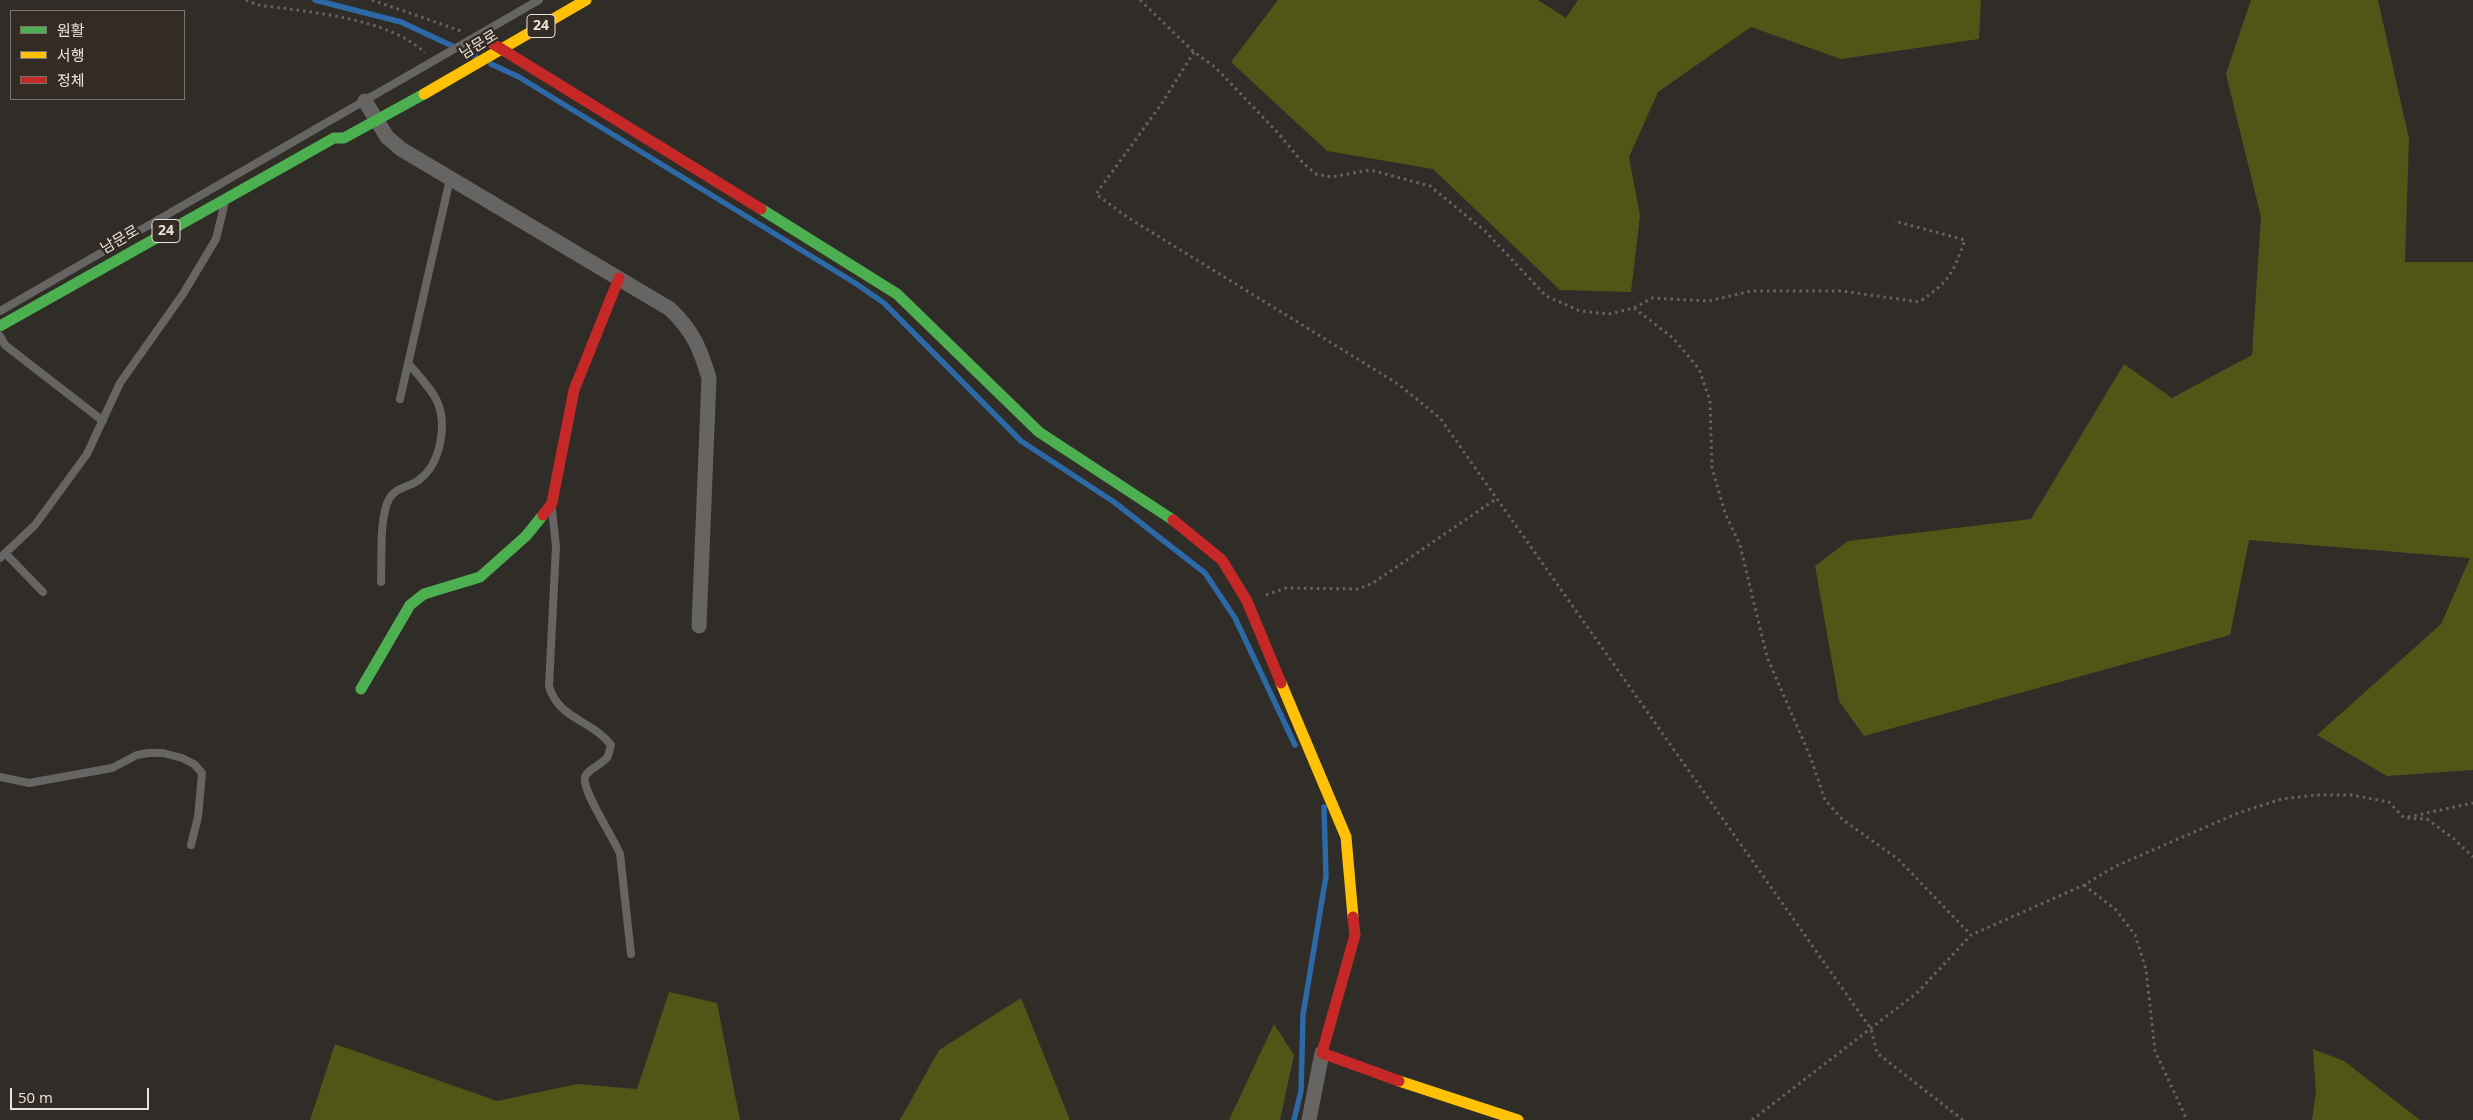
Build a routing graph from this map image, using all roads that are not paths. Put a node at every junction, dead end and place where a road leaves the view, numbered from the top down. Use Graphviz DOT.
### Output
graph roads {
  1 [pos="586,0"];
  2 [pos="543,5"];
  3 [pos="483,41"];
  4 [pos="499,51"];
  5 [pos="371,110"];
  6 [pos="450,179"];
  7 [pos="226,197"];
  8 [pos="619,278"];
  9 [pos="0,311"];
  10 [pos="0,326"];
  11 [pos="0,336"];
  12 [pos="408,363"];
  13 [pos="400,399"];
  14 [pos="102,421"];
  15 [pos="552,503"];
  16 [pos="3,555"];
  17 [pos="381,582"];
  18 [pos="43,592"];
  19 [pos="699,626"];
  20 [pos="361,689"];
  21 [pos="0,777"];
  22 [pos="191,845"];
  23 [pos="631,954"];
  24 [pos="1322,1053"];
  25 [pos="1310,1120"];
  26 [pos="1518,1120"];
  1 -- 4 [label="street, 남문로 / 24"];
  2 -- 3 [label="street, 남문로 / 24"];
  3 -- 4 [label="street"];
  3 -- 5 [label="street, 남문로 / 24"];
  3 -- 5 [label="lane"];
  4 -- 5 [label="street, 남문로 / 24"];
  4 -- 24 [label="street"];
  5 -- 6 [label="street"];
  5 -- 7 [label="street, 남문로 / 24"];
  5 -- 9 [label="lane"];
  6 -- 8 [label="street"];
  6 -- 12 [label="lane"];
  7 -- 10 [label="street, 남문로 / 24"];
  7 -- 14 [label="lane"];
  8 -- 15 [label="street"];
  8 -- 19 [label="street"];
  11 -- 14 [label="lane"];
  12 -- 13 [label="lane"];
  12 -- 17 [label="lane"];
  14 -- 16 [label="lane"];
  15 -- 20 [label="street"];
  15 -- 23 [label="lane"];
  16 -- 18 [label="lane"];
  21 -- 22 [label="lane"];
  24 -- 25 [label="street"];
  24 -- 26 [label="street"];
}
